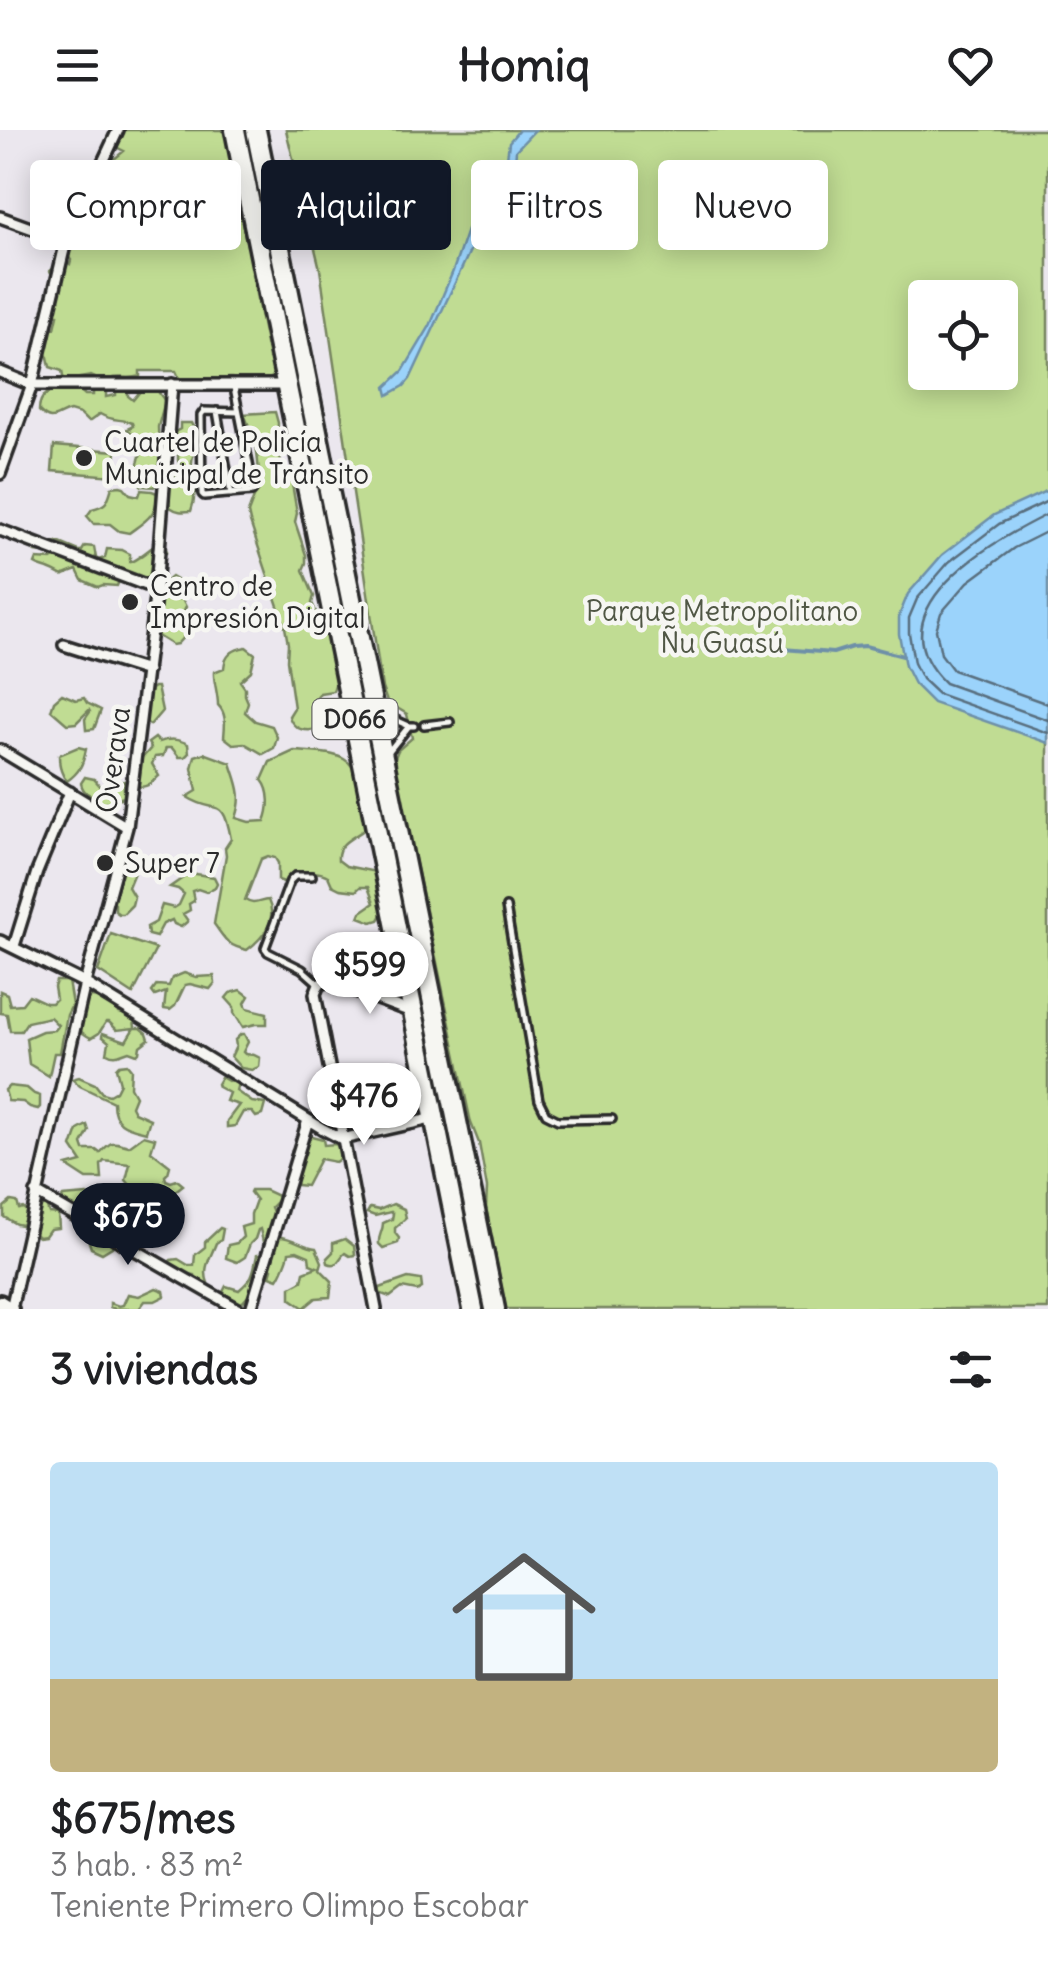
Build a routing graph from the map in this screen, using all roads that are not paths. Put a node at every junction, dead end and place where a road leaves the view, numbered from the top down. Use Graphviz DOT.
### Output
graph roads {
  1 [pos="118,130"];
  2 [pos="235,130"];
  3 [pos="256,130"];
  4 [pos="104,160"];
  5 [pos="0,218"];
  6 [pos="30,228"];
  7 [pos="64,250"];
  8 [pos="0,372"];
  9 [pos="172,384"];
  10 [pos="233,384"];
  11 [pos="299,384"];
  12 [pos="32,385"];
  13 [pos="217,412"];
  14 [pos="239,412"];
  15 [pos="0,474"];
  16 [pos="231,494"];
  17 [pos="0,530"];
  18 [pos="156,589"];
  19 [pos="64,645"];
  20 [pos="147,670"];
  21 [pos="375,711"];
  22 [pos="450,722"];
  23 [pos="424,724"];
  24 [pos="0,750"];
  25 [pos="384,757"];
  26 [pos="70,792"];
  27 [pos="127,828"];
  28 [pos="312,876"];
  29 [pos="506,907"];
  30 [pos="0,941"];
  31 [pos="14,946"];
  32 [pos="85,983"];
  33 [pos="320,984"];
  34 [pos="414,1014"];
  35 [pos="435,1118"];
  36 [pos="612,1119"];
  37 [pos="308,1120"];
  38 [pos="342,1139"];
  39 [pos="36,1193"];
  40 [pos="0,1302"];
  41 [pos="11,1309"];
  42 [pos="238,1309"];
  43 [pos="251,1309"];
  44 [pos="376,1309"];
  45 [pos="474,1309"];
  46 [pos="495,1309"];
  1 -- 4 [label="street"];
  2 -- 11 [label="highway, D066"];
  3 -- 11 [label="highway, D066"];
  5 -- 6 [label="street"];
  7 -- 12 [label="street"];
  8 -- 12 [label="street"];
  9 -- 10 [label="street"];
  9 -- 12 [label="street"];
  9 -- 18 [label="street, Overava"];
  10 -- 11 [label="street"];
  10 -- 14 [label="lane"];
  11 -- 21 [label="highway, D066"];
  11 -- 34 [label="highway, D066"];
  12 -- 15 [label="street"];
  13 -- 14 [label="lane"];
  13 -- 16 [label="lane"];
  13 -- 16 [label="lane"];
  14 -- 16 [label="lane"];
  17 -- 18 [label="street"];
  18 -- 20 [label="street, Overava"];
  19 -- 20 [label="street"];
  20 -- 27 [label="street, Overava"];
  21 -- 25 [label="highway, D066"];
  21 -- 25 [label="lane"];
  22 -- 23 [label="lane"];
  24 -- 26 [label="street"];
  25 -- 46 [label="highway, D066"];
  26 -- 27 [label="street"];
  26 -- 31 [label="street"];
  27 -- 32 [label="street, Overava"];
  28 -- 33 [label="lane"];
  29 -- 36 [label="lane"];
  30 -- 31 [label="street"];
  31 -- 32 [label="street"];
  32 -- 37 [label="street"];
  32 -- 39 [label="street, Overava"];
  33 -- 34 [label="street"];
  33 -- 38 [label="street"];
  34 -- 35 [label="highway, D066"];
  35 -- 38 [label="street"];
  35 -- 45 [label="highway, D066"];
  37 -- 38 [label="street"];
  37 -- 43 [label="street"];
  38 -- 44 [label="street"];
  39 -- 41 [label="street, Overava"];
  39 -- 42 [label="street"];
  40 -- 41 [label="main road"];
}
